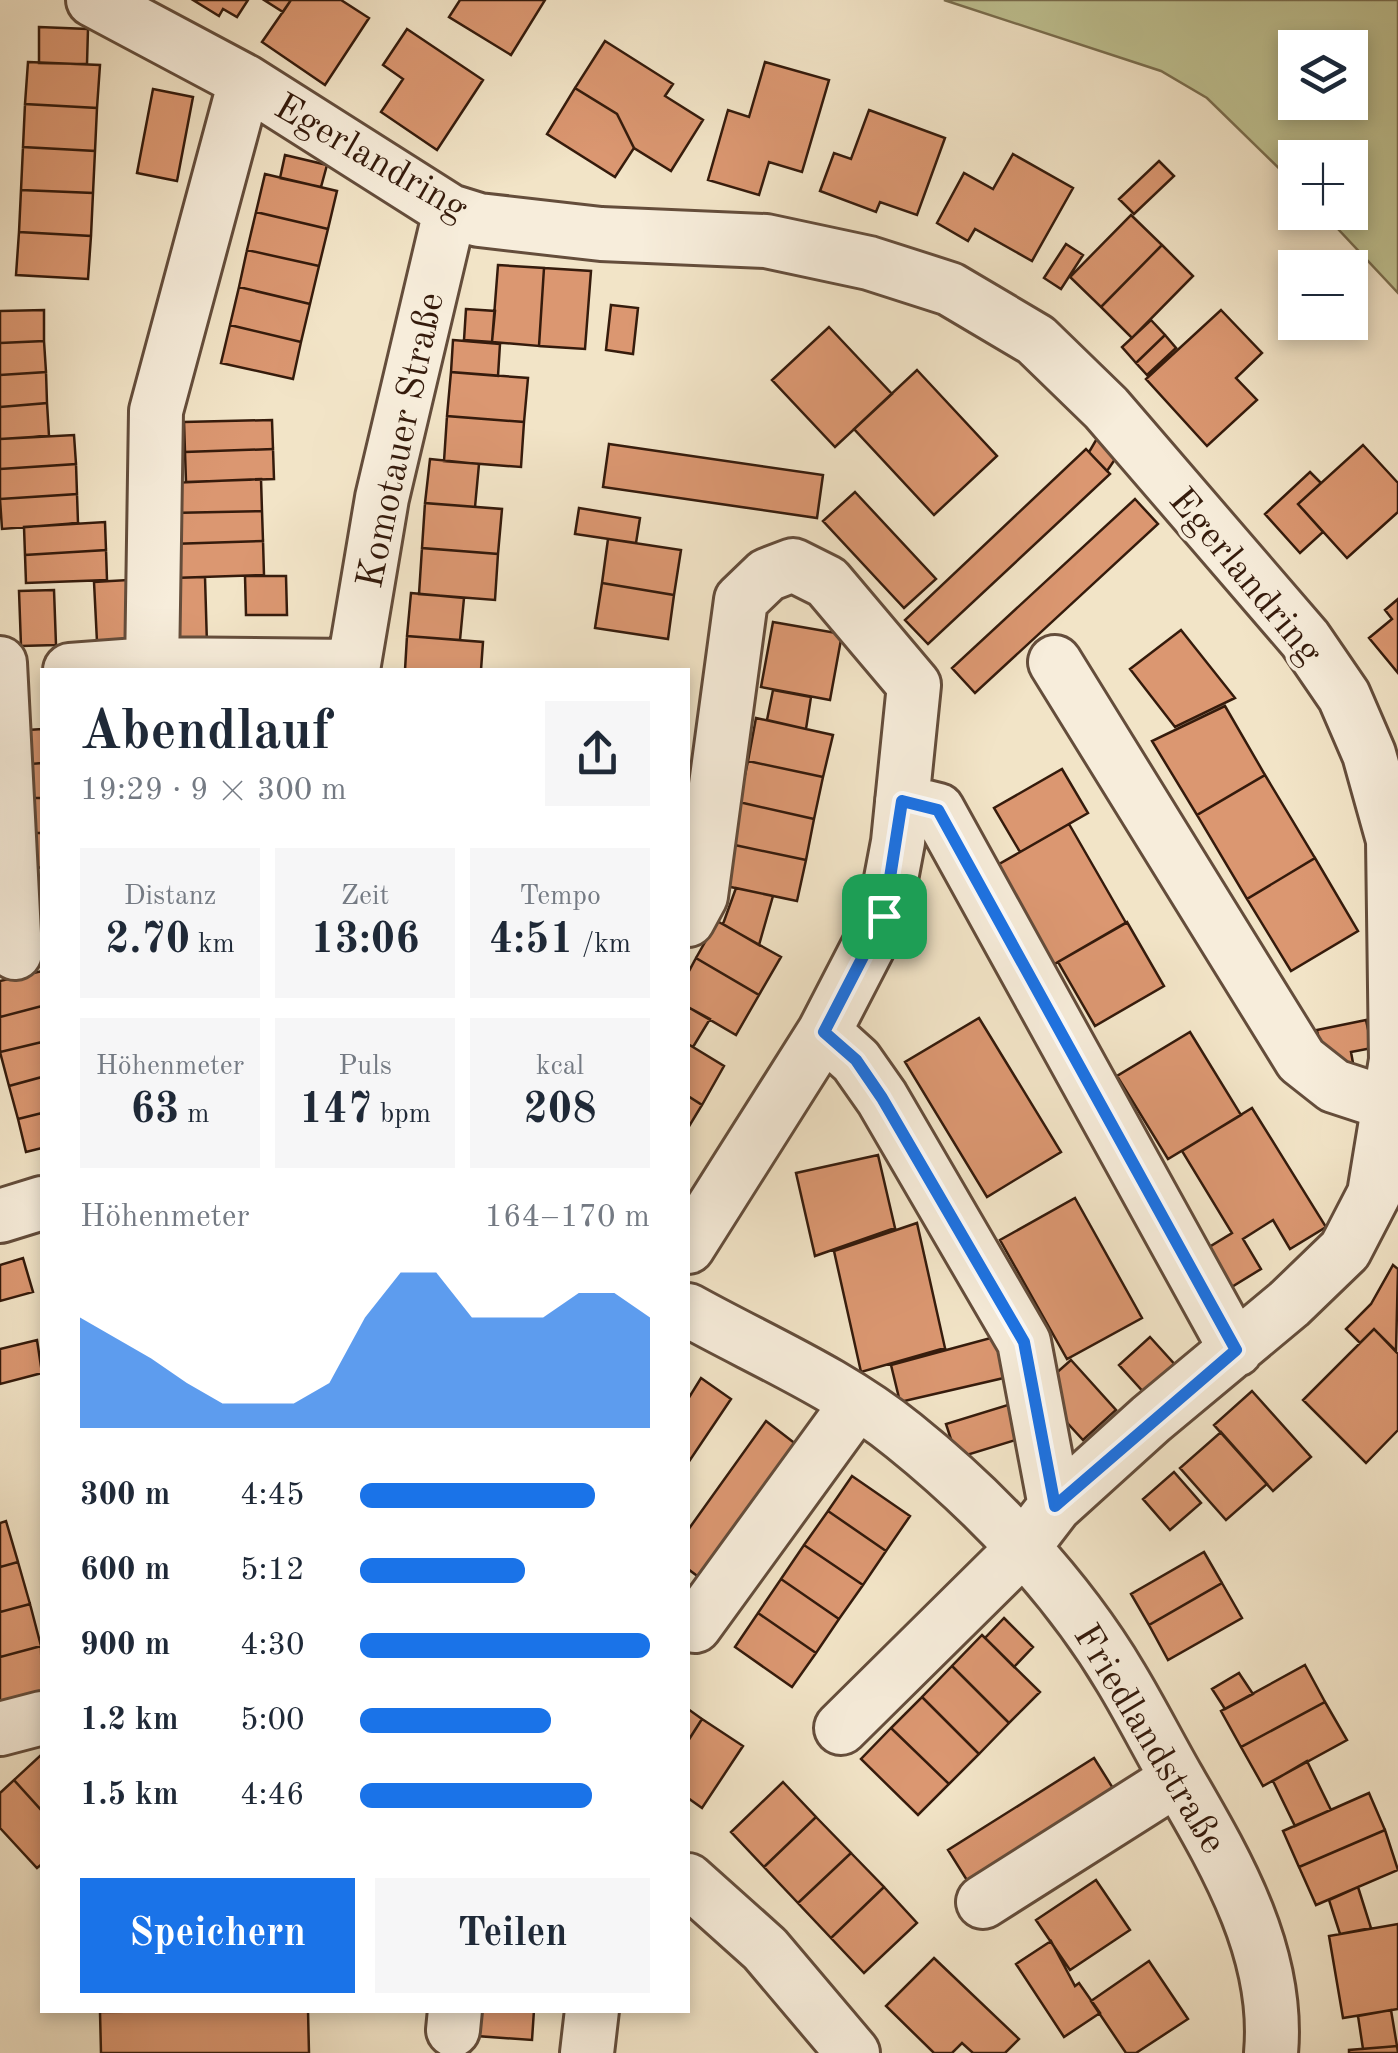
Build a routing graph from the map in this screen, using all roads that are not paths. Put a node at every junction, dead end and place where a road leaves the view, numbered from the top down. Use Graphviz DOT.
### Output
graph roads {
  1 [pos="93,0"];
  2 [pos="246,82"];
  3 [pos="450,211"];
  4 [pos="1055,662"];
  5 [pos="151,667"];
  6 [pos="124,668"];
  7 [pos="353,668"];
  8 [pos="12,672"];
  9 [pos="902,801"];
  10 [pos="690,916"];
  11 [pos="19,952"];
  12 [pos="824,1032"];
  13 [pos="1389,1104"];
  14 [pos="40,1206"];
  15 [pos="0,1216"];
  16 [pos="690,1243"];
  17 [pos="690,1311"];
  18 [pos="1236,1350"];
  19 [pos="857,1403"];
  20 [pos="1055,1506"];
  21 [pos="1022,1550"];
  22 [pos="695,1626"];
  23 [pos="40,1719"];
  24 [pos="841,1728"];
  25 [pos="0,1729"];
  26 [pos="1177,1778"];
  27 [pos="690,1882"];
  28 [pos="984,1902"];
  29 [pos="592,2013"];
  30 [pos="588,2053"];
  31 [pos="854,2053"];
  32 [pos="1271,2053"];
  1 -- 2 [label="street, Egerlandring"];
  2 -- 3 [label="street, Egerlandring"];
  2 -- 5 [label="street, Egerlandring"];
  3 -- 7 [label="street, Komotauer Straße"];
  3 -- 13 [label="street, Egerlandring"];
  4 -- 13 [label="street"];
  5 -- 6 [label="street"];
  5 -- 7 [label="street"];
  8 -- 11 [label="street"];
  9 -- 10 [label="street"];
  9 -- 12 [label="street"];
  9 -- 18 [label="street"];
  12 -- 16 [label="street"];
  12 -- 20 [label="street"];
  13 -- 18 [label="street, Egerlandring"];
  14 -- 15 [label="street"];
  17 -- 19 [label="street, Friedlandstraße"];
  18 -- 20 [label="street, Egerlandring"];
  19 -- 21 [label="street, Friedlandstraße"];
  19 -- 22 [label="street"];
  20 -- 21 [label="street, Egerlandring"];
  21 -- 24 [label="street, Egerlandring"];
  21 -- 26 [label="street, Friedlandstraße"];
  23 -- 25 [label="street"];
  26 -- 28 [label="street"];
  26 -- 32 [label="street, Friedlandstraße"];
  27 -- 31 [label="street"];
  29 -- 30 [label="street"];
}
